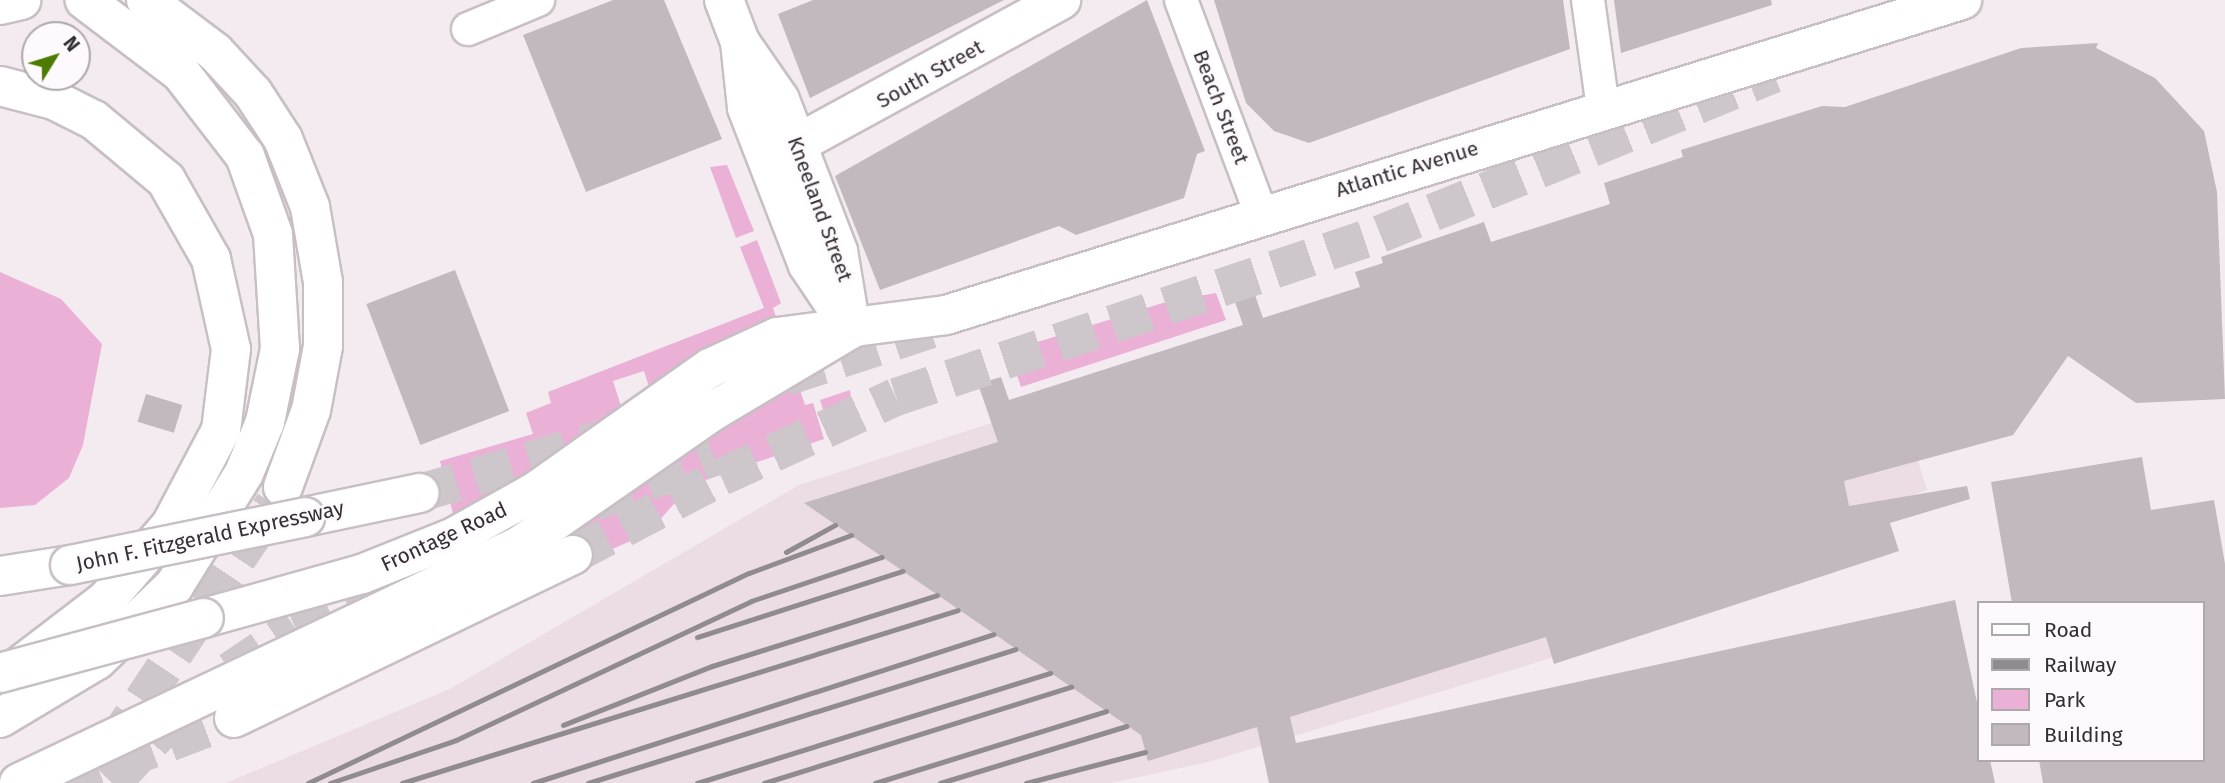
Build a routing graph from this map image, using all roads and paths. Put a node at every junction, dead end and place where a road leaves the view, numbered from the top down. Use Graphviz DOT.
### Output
graph roads {
  1 [pos="21,0"];
  2 [pos="85,0"];
  3 [pos="146,0"];
  4 [pos="538,0"];
  5 [pos="723,0"];
  6 [pos="1061,0"];
  7 [pos="1181,0"];
  8 [pos="1588,0"];
  9 [pos="1962,0"];
  10 [pos="0,5"];
  11 [pos="1884,11"];
  12 [pos="468,29"];
  13 [pos="740,42"];
  14 [pos="0,86"];
  15 [pos="1603,108"];
  16 [pos="797,144"];
  17 [pos="1261,214"];
  18 [pos="851,329"];
  19 [pos="420,493"];
  20 [pos="294,502"];
  21 [pos="573,555"];
  22 [pos="0,576"];
  23 [pos="0,675"];
  24 [pos="0,718"];
  25 [pos="234,718"];
  26 [pos="19,783"];
  1 -- 10 [label="main road"];
  2 -- 24 [label="main road"];
  3 -- 20 [label="main road"];
  4 -- 12 [label="street"];
  5 -- 13 [label="main road, Kneeland Street"];
  6 -- 16 [label="main road, South Street"];
  7 -- 17 [label="street, Beach Street"];
  8 -- 15 [label="street"];
  9 -- 11 [label="main road, Atlantic Avenue"];
  11 -- 15 [label="main road, Atlantic Avenue"];
  13 -- 16 [label="main road, Kneeland Street"];
  13 -- 18 [label="main road, Kneeland Street"];
  14 -- 23 [label="main road"];
  15 -- 17 [label="main road, Atlantic Avenue"];
  16 -- 18 [label="main road, Kneeland Street"];
  17 -- 18 [label="main road, Atlantic Avenue"];
  18 -- 23 [label="main road, Frontage Road, bridge"];
  18 -- 26 [label="main road"];
  19 -- 20 [label="main road, John F. Fitzgerald Expressway"];
  20 -- 22 [label="main road, John F. Fitzgerald Expressway, bridge"];
  21 -- 25 [label="main road"];
}
